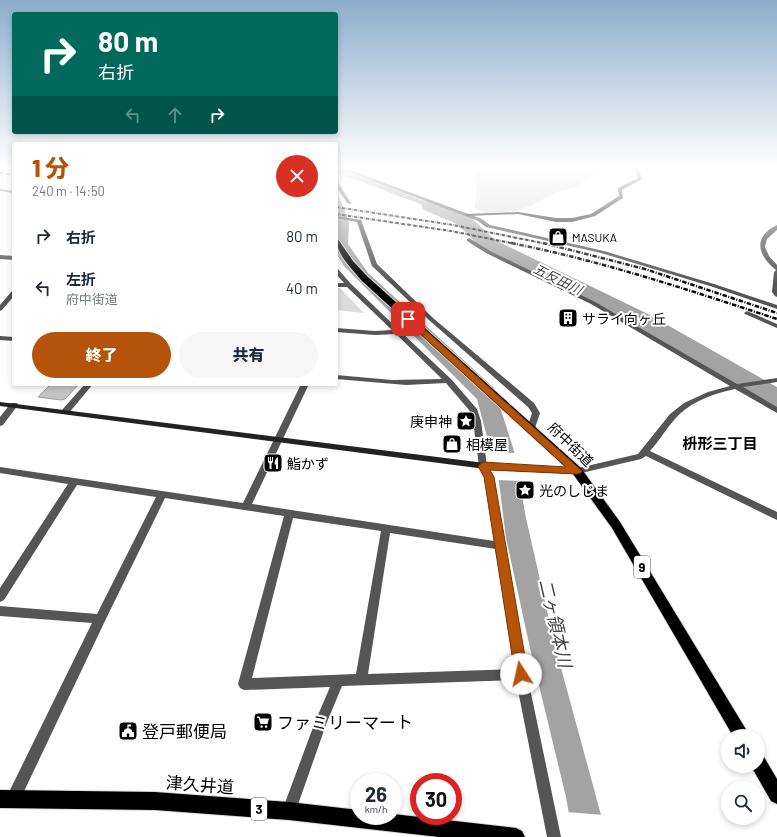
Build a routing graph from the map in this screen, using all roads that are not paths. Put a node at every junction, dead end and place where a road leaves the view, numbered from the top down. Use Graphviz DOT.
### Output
graph roads {
  1 [pos="440,205"];
  2 [pos="608,205"];
  3 [pos="467,215"];
  4 [pos="338,217"];
  5 [pos="777,227"];
  6 [pos="469,240"];
  7 [pos="338,243"];
  8 [pos="0,257"];
  9 [pos="12,258"];
  10 [pos="777,269"];
  11 [pos="338,272"];
  12 [pos="777,272"];
  13 [pos="338,285"];
  14 [pos="349,285"];
  15 [pos="12,295"];
  16 [pos="777,295"];
  17 [pos="777,307"];
  18 [pos="0,309"];
  19 [pos="748,313"];
  20 [pos="777,326"];
  21 [pos="338,330"];
  22 [pos="399,332"];
  23 [pos="0,338"];
  24 [pos="12,339"];
  25 [pos="338,377"];
  26 [pos="448,380"];
  27 [pos="777,380"];
  28 [pos="87,386"];
  29 [pos="304,386"];
  30 [pos="738,386"];
  31 [pos="0,404"];
  32 [pos="14,405"];
  33 [pos="777,410"];
  34 [pos="65,412"];
  35 [pos="0,423"];
  36 [pos="531,429"];
  37 [pos="277,440"];
  38 [pos="645,452"];
  39 [pos="488,467"];
  40 [pos="0,470"];
  41 [pos="577,471"];
  42 [pos="74,482"];
  43 [pos="162,495"];
  44 [pos="246,507"];
  45 [pos="288,514"];
  46 [pos="777,516"];
  47 [pos="386,529"];
  48 [pos="500,546"];
  49 [pos="0,597"];
  50 [pos="0,611"];
  51 [pos="100,619"];
  52 [pos="521,674"];
  53 [pos="361,680"];
  54 [pos="338,681"];
  55 [pos="738,729"];
  56 [pos="764,773"];
  57 [pos="777,795"];
  58 [pos="7,799"];
  59 [pos="289,811"];
  60 [pos="512,837"];
  61 [pos="554,837"];
  1 -- 3 [label="street"];
  2 -- 3 [label="street"];
  3 -- 17 [label="street"];
  4 -- 36 [label="street"];
  5 -- 10 [label="street"];
  6 -- 30 [label="street"];
  7 -- 36 [label="main road, 府中街道 / 9"];
  8 -- 9 [label="street"];
  11 -- 14 [label="street"];
  12 -- 16 [label="street"];
  13 -- 14 [label="street"];
  14 -- 22 [label="street"];
  15 -- 18 [label="street"];
  19 -- 20 [label="street"];
  21 -- 22 [label="street"];
  22 -- 26 [label="street"];
  23 -- 24 [label="street"];
  25 -- 26 [label="street"];
  26 -- 39 [label="street"];
  27 -- 30 [label="street"];
  28 -- 34 [label="street"];
  29 -- 37 [label="street"];
  30 -- 33 [label="street"];
  30 -- 38 [label="street"];
  31 -- 32 [label="street"];
  32 -- 34 [label="street"];
  32 -- 35 [label="street"];
  34 -- 37 [label="street"];
  36 -- 41 [label="main road, 府中街道 / 9"];
  37 -- 39 [label="street"];
  37 -- 44 [label="street"];
  38 -- 41 [label="street"];
  38 -- 46 [label="street"];
  39 -- 41 [label="street"];
  39 -- 48 [label="street"];
  40 -- 42 [label="street"];
  41 -- 55 [label="main road, 府中街道 / 9"];
  42 -- 43 [label="street"];
  42 -- 49 [label="street"];
  43 -- 44 [label="street"];
  43 -- 51 [label="street"];
  44 -- 45 [label="street"];
  45 -- 47 [label="street"];
  45 -- 54 [label="street"];
  47 -- 48 [label="street"];
  47 -- 53 [label="street"];
  48 -- 52 [label="street"];
  50 -- 51 [label="street"];
  51 -- 58 [label="street"];
  52 -- 53 [label="street"];
  52 -- 61 [label="street"];
  53 -- 54 [label="street"];
  54 -- 59 [label="street"];
  56 -- 57 [label="main road"];
  58 -- 59 [label="main road, 津久井道 / 3"];
  59 -- 60 [label="main road, 津久井道 / 3"];
}
